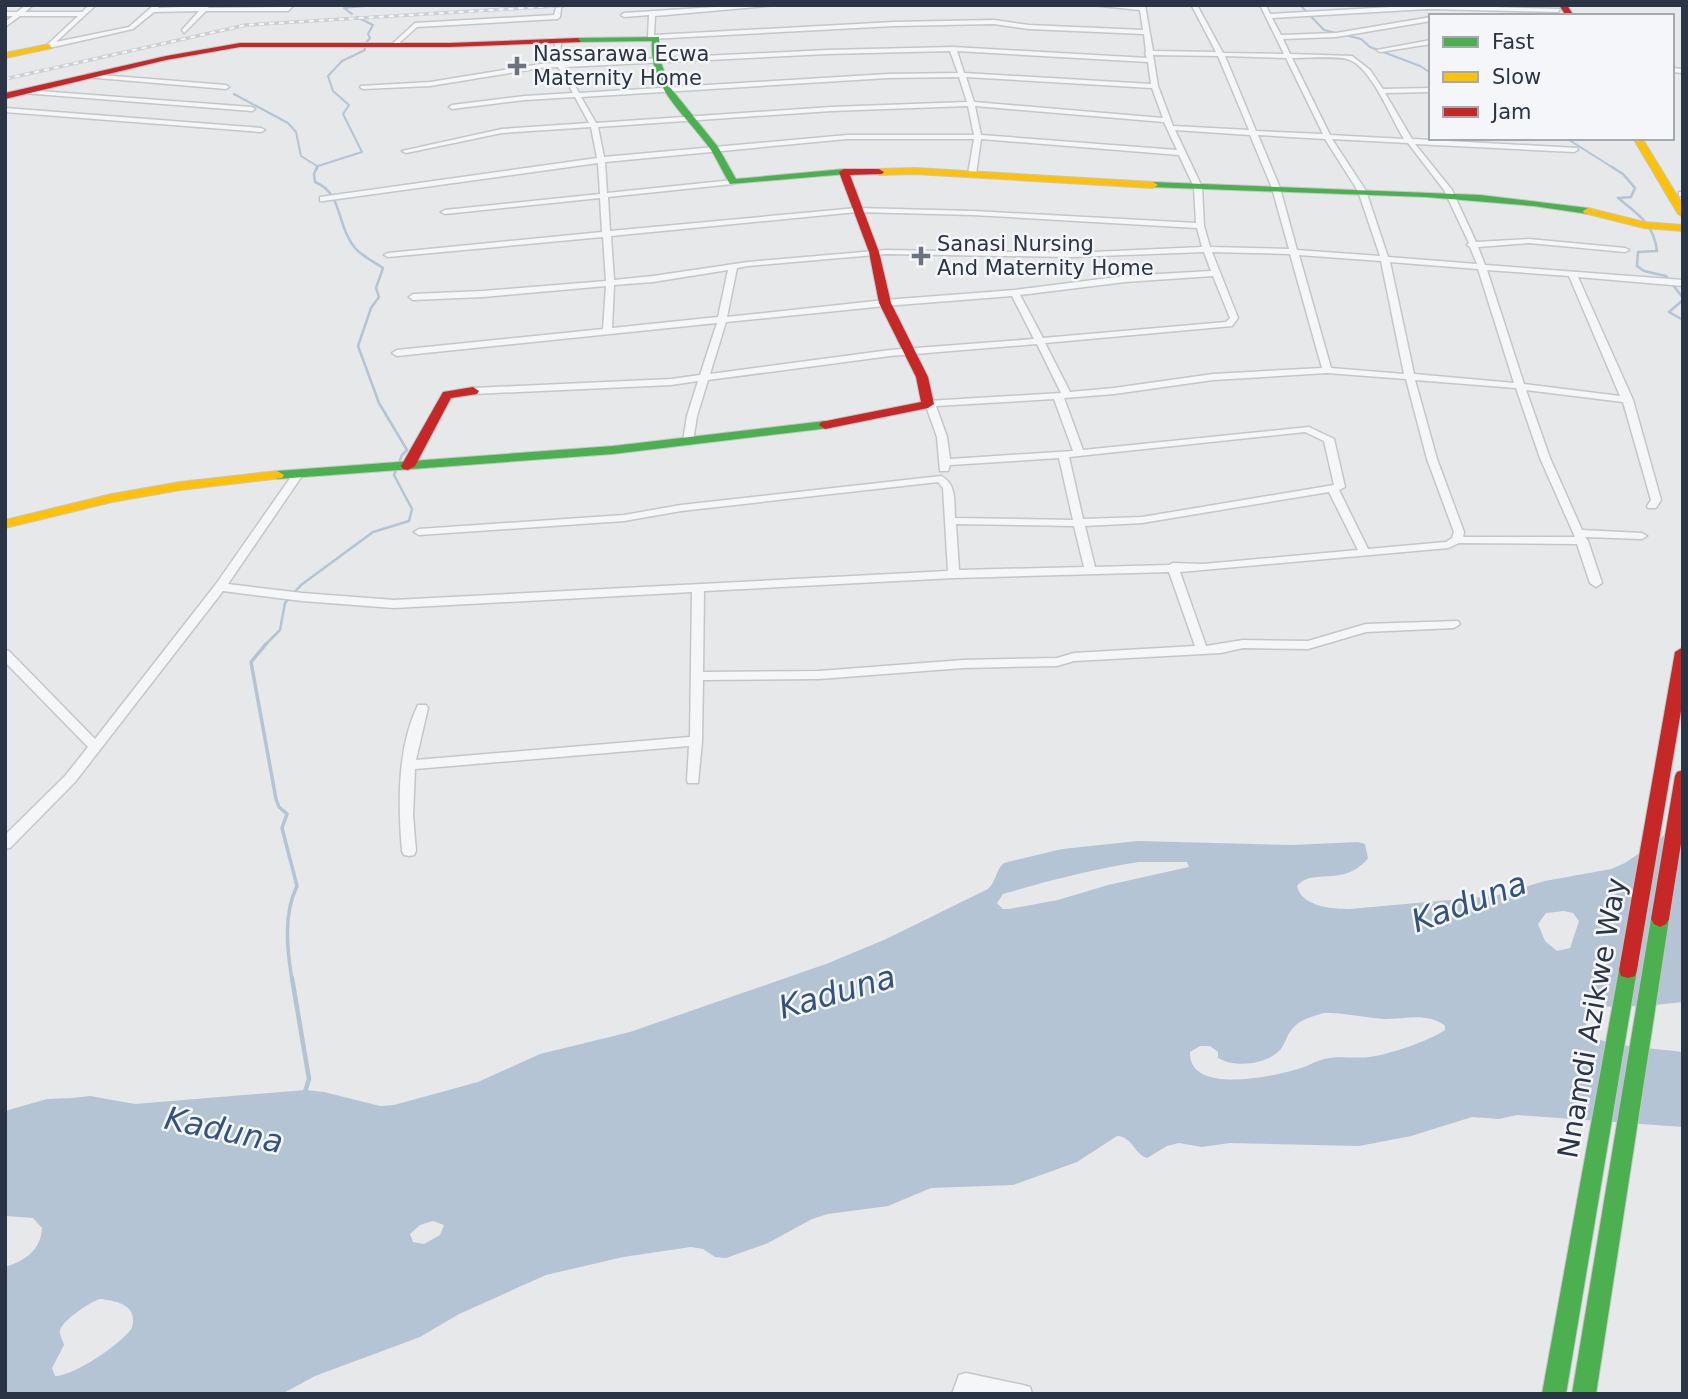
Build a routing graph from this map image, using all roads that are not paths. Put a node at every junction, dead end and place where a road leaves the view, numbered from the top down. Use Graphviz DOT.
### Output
graph roads {
  1 [pos="30,5"];
  2 [pos="93,5"];
  3 [pos="291,5"];
  4 [pos="561,5"];
  5 [pos="774,5"];
  6 [pos="1095,5"];
  7 [pos="1263,5"];
  8 [pos="1195,6"];
  9 [pos="1142,7"];
  10 [pos="156,8"];
  11 [pos="207,8"];
  12 [pos="250,10"];
  13 [pos="1559,10"];
  14 [pos="650,11"];
  15 [pos="5,14"];
  16 [pos="19,14"];
  17 [pos="83,14"];
  18 [pos="1541,14"];
  19 [pos="624,15"];
  20 [pos="1269,16"];
  21 [pos="1305,16"];
  22 [pos="1429,19"];
  23 [pos="5,25"];
  24 [pos="811,28"];
  25 [pos="184,31"];
  26 [pos="1145,32"];
  27 [pos="653,37"];
  28 [pos="1280,37"];
  29 [pos="560,38"];
  30 [pos="1429,42"];
  31 [pos="395,44"];
  32 [pos="49,46"];
  33 [pos="953,49"];
  34 [pos="1380,50"];
  35 [pos="818,52"];
  36 [pos="1221,55"];
  37 [pos="1289,55"];
  38 [pos="5,56"];
  39 [pos="1149,57"];
  40 [pos="652,62"];
  41 [pos="563,67"];
  42 [pos="959,75"];
  43 [pos="88,76"];
  44 [pos="1156,86"];
  45 [pos="226,87"];
  46 [pos="363,88"];
  47 [pos="666,89"];
  48 [pos="1429,90"];
  49 [pos="1382,91"];
  50 [pos="25,92"];
  51 [pos="578,94"];
  52 [pos="5,96"];
  53 [pos="971,104"];
  54 [pos="452,107"];
  55 [pos="252,109"];
  56 [pos="5,110"];
  57 [pos="689,119"];
  58 [pos="1169,124"];
  59 [pos="594,125"];
  60 [pos="261,130"];
  61 [pos="1252,133"];
  62 [pos="1327,136"];
  63 [pos="978,137"];
  64 [pos="1638,140"];
  65 [pos="1648,140"];
  66 [pos="1410,141"];
  67 [pos="1483,142"];
  68 [pos="715,148"];
  69 [pos="1574,150"];
  70 [pos="406,151"];
  71 [pos="1182,153"];
  72 [pos="601,160"];
  73 [pos="844,172"];
  74 [pos="972,174"];
  75 [pos="733,182"];
  76 [pos="1198,187"];
  77 [pos="1276,188"];
  78 [pos="1362,191"];
  79 [pos="1682,195"];
  80 [pos="603,196"];
  81 [pos="1452,197"];
  82 [pos="323,199"];
  83 [pos="857,210"];
  84 [pos="445,212"];
  85 [pos="1683,214"];
  86 [pos="1200,226"];
  87 [pos="1683,228"];
  88 [pos="607,235"];
  89 [pos="1471,245"];
  90 [pos="1207,249"];
  91 [pos="1625,250"];
  92 [pos="874,253"];
  93 [pos="1296,253"];
  94 [pos="388,255"];
  95 [pos="1385,259"];
  96 [pos="733,267"];
  97 [pos="1481,269"];
  98 [pos="1215,273"];
  99 [pos="1573,276"];
  100 [pos="1680,282"];
  101 [pos="610,283"];
  102 [pos="1015,293"];
  103 [pos="413,297"];
  104 [pos="885,303"];
  105 [pos="722,320"];
  106 [pos="607,332"];
  107 [pos="1039,341"];
  108 [pos="397,353"];
  109 [pos="909,354"];
  110 [pos="1327,370"];
  111 [pos="702,378"];
  112 [pos="1410,378"];
  113 [pos="1520,386"];
  114 [pos="473,391"];
  115 [pos="1063,395"];
  116 [pos="1628,400"];
  117 [pos="930,405"];
  118 [pos="688,441"];
  119 [pos="1079,454"];
  120 [pos="1063,455"];
  121 [pos="946,462"];
  122 [pos="408,466"];
  123 [pos="299,473"];
  124 [pos="940,480"];
  125 [pos="1333,489"];
  126 [pos="1652,506"];
  127 [pos="950,521"];
  128 [pos="1078,523"];
  129 [pos="5,524"];
  130 [pos="419,532"];
  131 [pos="1642,536"];
  132 [pos="1581,537"];
  133 [pos="1457,540"];
  134 [pos="1365,553"];
  135 [pos="1173,567"];
  136 [pos="1090,570"];
  137 [pos="954,574"];
  138 [pos="1596,583"];
  139 [pos="220,587"];
  140 [pos="698,589"];
  141 [pos="273,593"];
  142 [pos="1454,624"];
  143 [pos="1202,650"];
  144 [pos="1683,652"];
  145 [pos="5,654"];
  146 [pos="697,677"];
  147 [pos="422,708"];
  148 [pos="696,741"];
  149 [pos="95,747"];
  150 [pos="409,765"];
  151 [pos="1683,776"];
  152 [pos="693,780"];
  153 [pos="5,844"];
  154 [pos="409,851"];
  155 [pos="961,1394"];
  156 [pos="1023,1394"];
  157 [pos="1555,1394"];
  158 [pos="1584,1394"];
  1 -- 16 [label="street"];
  2 -- 17 [label="street"];
  3 -- 12 [label="street"];
  4 -- 31 [label="street"];
  5 -- 14 [label="street"];
  6 -- 9 [label="street"];
  7 -- 20 [label="street"];
  8 -- 36 [label="street"];
  9 -- 26 [label="street"];
  10 -- 11 [label="street"];
  10 -- 32 [label="street"];
  11 -- 12 [label="street"];
  11 -- 25 [label="street"];
  13 -- 18 [label="street"];
  13 -- 21 [label="street"];
  14 -- 19 [label="street"];
  14 -- 27 [label="street"];
  15 -- 16 [label="street"];
  16 -- 17 [label="street"];
  16 -- 23 [label="street"];
  17 -- 32 [label="street"];
  20 -- 21 [label="street"];
  20 -- 28 [label="street"];
  22 -- 28 [label="street"];
  24 -- 26 [label="street"];
  24 -- 27 [label="street"];
  24 -- 35 [label="street"];
  26 -- 39 [label="street"];
  27 -- 29 [label="main road"];
  27 -- 40 [label="main road"];
  28 -- 37 [label="street"];
  29 -- 31 [label="main road"];
  29 -- 41 [label="street"];
  30 -- 34 [label="street"];
  31 -- 43 [label="main road"];
  32 -- 38 [label="main road"];
  33 -- 35 [label="street"];
  33 -- 39 [label="street"];
  33 -- 42 [label="street"];
  35 -- 40 [label="street"];
  36 -- 37 [label="street"];
  36 -- 39 [label="street"];
  36 -- 61 [label="street"];
  37 -- 49 [label="street"];
  37 -- 62 [label="street"];
  39 -- 44 [label="street"];
  40 -- 41 [label="street"];
  40 -- 47 [label="main road"];
  41 -- 46 [label="street"];
  41 -- 51 [label="street"];
  42 -- 44 [label="street"];
  42 -- 47 [label="street"];
  42 -- 53 [label="street"];
  43 -- 45 [label="street"];
  43 -- 50 [label="main road"];
  44 -- 58 [label="street"];
  47 -- 51 [label="street"];
  47 -- 57 [label="main road"];
  48 -- 49 [label="street"];
  49 -- 66 [label="street"];
  50 -- 52 [label="main road"];
  50 -- 55 [label="street"];
  51 -- 54 [label="street"];
  51 -- 59 [label="street"];
  53 -- 57 [label="street"];
  53 -- 58 [label="street"];
  53 -- 63 [label="street"];
  56 -- 60 [label="street"];
  57 -- 59 [label="street"];
  57 -- 68 [label="main road"];
  58 -- 61 [label="street"];
  58 -- 71 [label="street"];
  59 -- 70 [label="street"];
  59 -- 72 [label="street"];
  61 -- 62 [label="street"];
  61 -- 77 [label="street"];
  62 -- 66 [label="street"];
  62 -- 78 [label="street"];
  63 -- 68 [label="street"];
  63 -- 71 [label="street"];
  63 -- 74 [label="street"];
  64 -- 85 [label="main road"];
  65 -- 79 [label="main road"];
  66 -- 67 [label="street"];
  66 -- 81 [label="street"];
  67 -- 69 [label="street"];
  68 -- 72 [label="street"];
  68 -- 75 [label="main road"];
  71 -- 76 [label="street"];
  72 -- 80 [label="street"];
  72 -- 82 [label="street"];
  73 -- 74 [label="main road"];
  73 -- 75 [label="main road"];
  73 -- 83 [label="main road"];
  74 -- 76 [label="main road"];
  75 -- 80 [label="street"];
  76 -- 77 [label="main road"];
  76 -- 86 [label="street"];
  77 -- 78 [label="main road"];
  77 -- 93 [label="street"];
  78 -- 81 [label="main road"];
  78 -- 95 [label="street"];
  80 -- 84 [label="street"];
  80 -- 88 [label="street"];
  81 -- 87 [label="main road"];
  81 -- 89 [label="street"];
  83 -- 86 [label="street"];
  83 -- 88 [label="street"];
  83 -- 92 [label="main road"];
  86 -- 90 [label="street"];
  88 -- 94 [label="street"];
  88 -- 101 [label="street"];
  89 -- 91 [label="street"];
  89 -- 97 [label="street"];
  90 -- 92 [label="street"];
  90 -- 93 [label="street"];
  90 -- 98 [label="street"];
  92 -- 96 [label="street"];
  92 -- 104 [label="main road"];
  93 -- 95 [label="street"];
  93 -- 110 [label="street"];
  95 -- 97 [label="street"];
  95 -- 112 [label="street"];
  96 -- 101 [label="street"];
  96 -- 105 [label="street"];
  97 -- 99 [label="street"];
  97 -- 113 [label="street"];
  98 -- 102 [label="street"];
  98 -- 107 [label="street"];
  99 -- 100 [label="street"];
  99 -- 116 [label="street"];
  101 -- 103 [label="street"];
  101 -- 106 [label="street"];
  102 -- 104 [label="street"];
  102 -- 107 [label="street"];
  104 -- 105 [label="street"];
  104 -- 109 [label="main road"];
  105 -- 106 [label="street"];
  105 -- 111 [label="street"];
  106 -- 108 [label="street"];
  107 -- 109 [label="street"];
  107 -- 115 [label="street"];
  109 -- 111 [label="street"];
  109 -- 117 [label="main road"];
  110 -- 112 [label="street"];
  110 -- 115 [label="street"];
  111 -- 114 [label="street"];
  111 -- 118 [label="street"];
  112 -- 113 [label="street"];
  112 -- 133 [label="street"];
  113 -- 116 [label="street"];
  113 -- 132 [label="street"];
  114 -- 122 [label="main road"];
  115 -- 117 [label="street"];
  115 -- 119 [label="street"];
  116 -- 126 [label="street"];
  117 -- 118 [label="main road"];
  117 -- 121 [label="street"];
  118 -- 122 [label="main road"];
  119 -- 120 [label="street"];
  119 -- 125 [label="street"];
  120 -- 121 [label="street"];
  120 -- 128 [label="street"];
  121 -- 124 [label="street"];
  122 -- 123 [label="main road"];
  123 -- 129 [label="main road"];
  123 -- 139 [label="street"];
  124 -- 127 [label="street"];
  124 -- 130 [label="street"];
  125 -- 128 [label="street"];
  125 -- 134 [label="street"];
  127 -- 128 [label="street"];
  127 -- 137 [label="street"];
  128 -- 136 [label="street"];
  131 -- 132 [label="street"];
  132 -- 133 [label="street"];
  132 -- 138 [label="street"];
  133 -- 134 [label="street"];
  134 -- 135 [label="street"];
  135 -- 136 [label="street"];
  135 -- 143 [label="street"];
  136 -- 137 [label="street"];
  137 -- 140 [label="street"];
  139 -- 141 [label="street"];
  139 -- 149 [label="street"];
  140 -- 141 [label="street"];
  140 -- 146 [label="street"];
  142 -- 143 [label="street"];
  143 -- 146 [label="street"];
  144 -- 157 [label="main road, Nnamdi Azikwe Way"];
  145 -- 149 [label="street"];
  146 -- 148 [label="street"];
  147 -- 150 [label="street"];
  148 -- 150 [label="street"];
  148 -- 152 [label="street"];
  149 -- 153 [label="street"];
  150 -- 154 [label="street"];
  151 -- 158 [label="main road, Nnamdi Azikwe Way"];
  155 -- 156 [label="street"];
}
